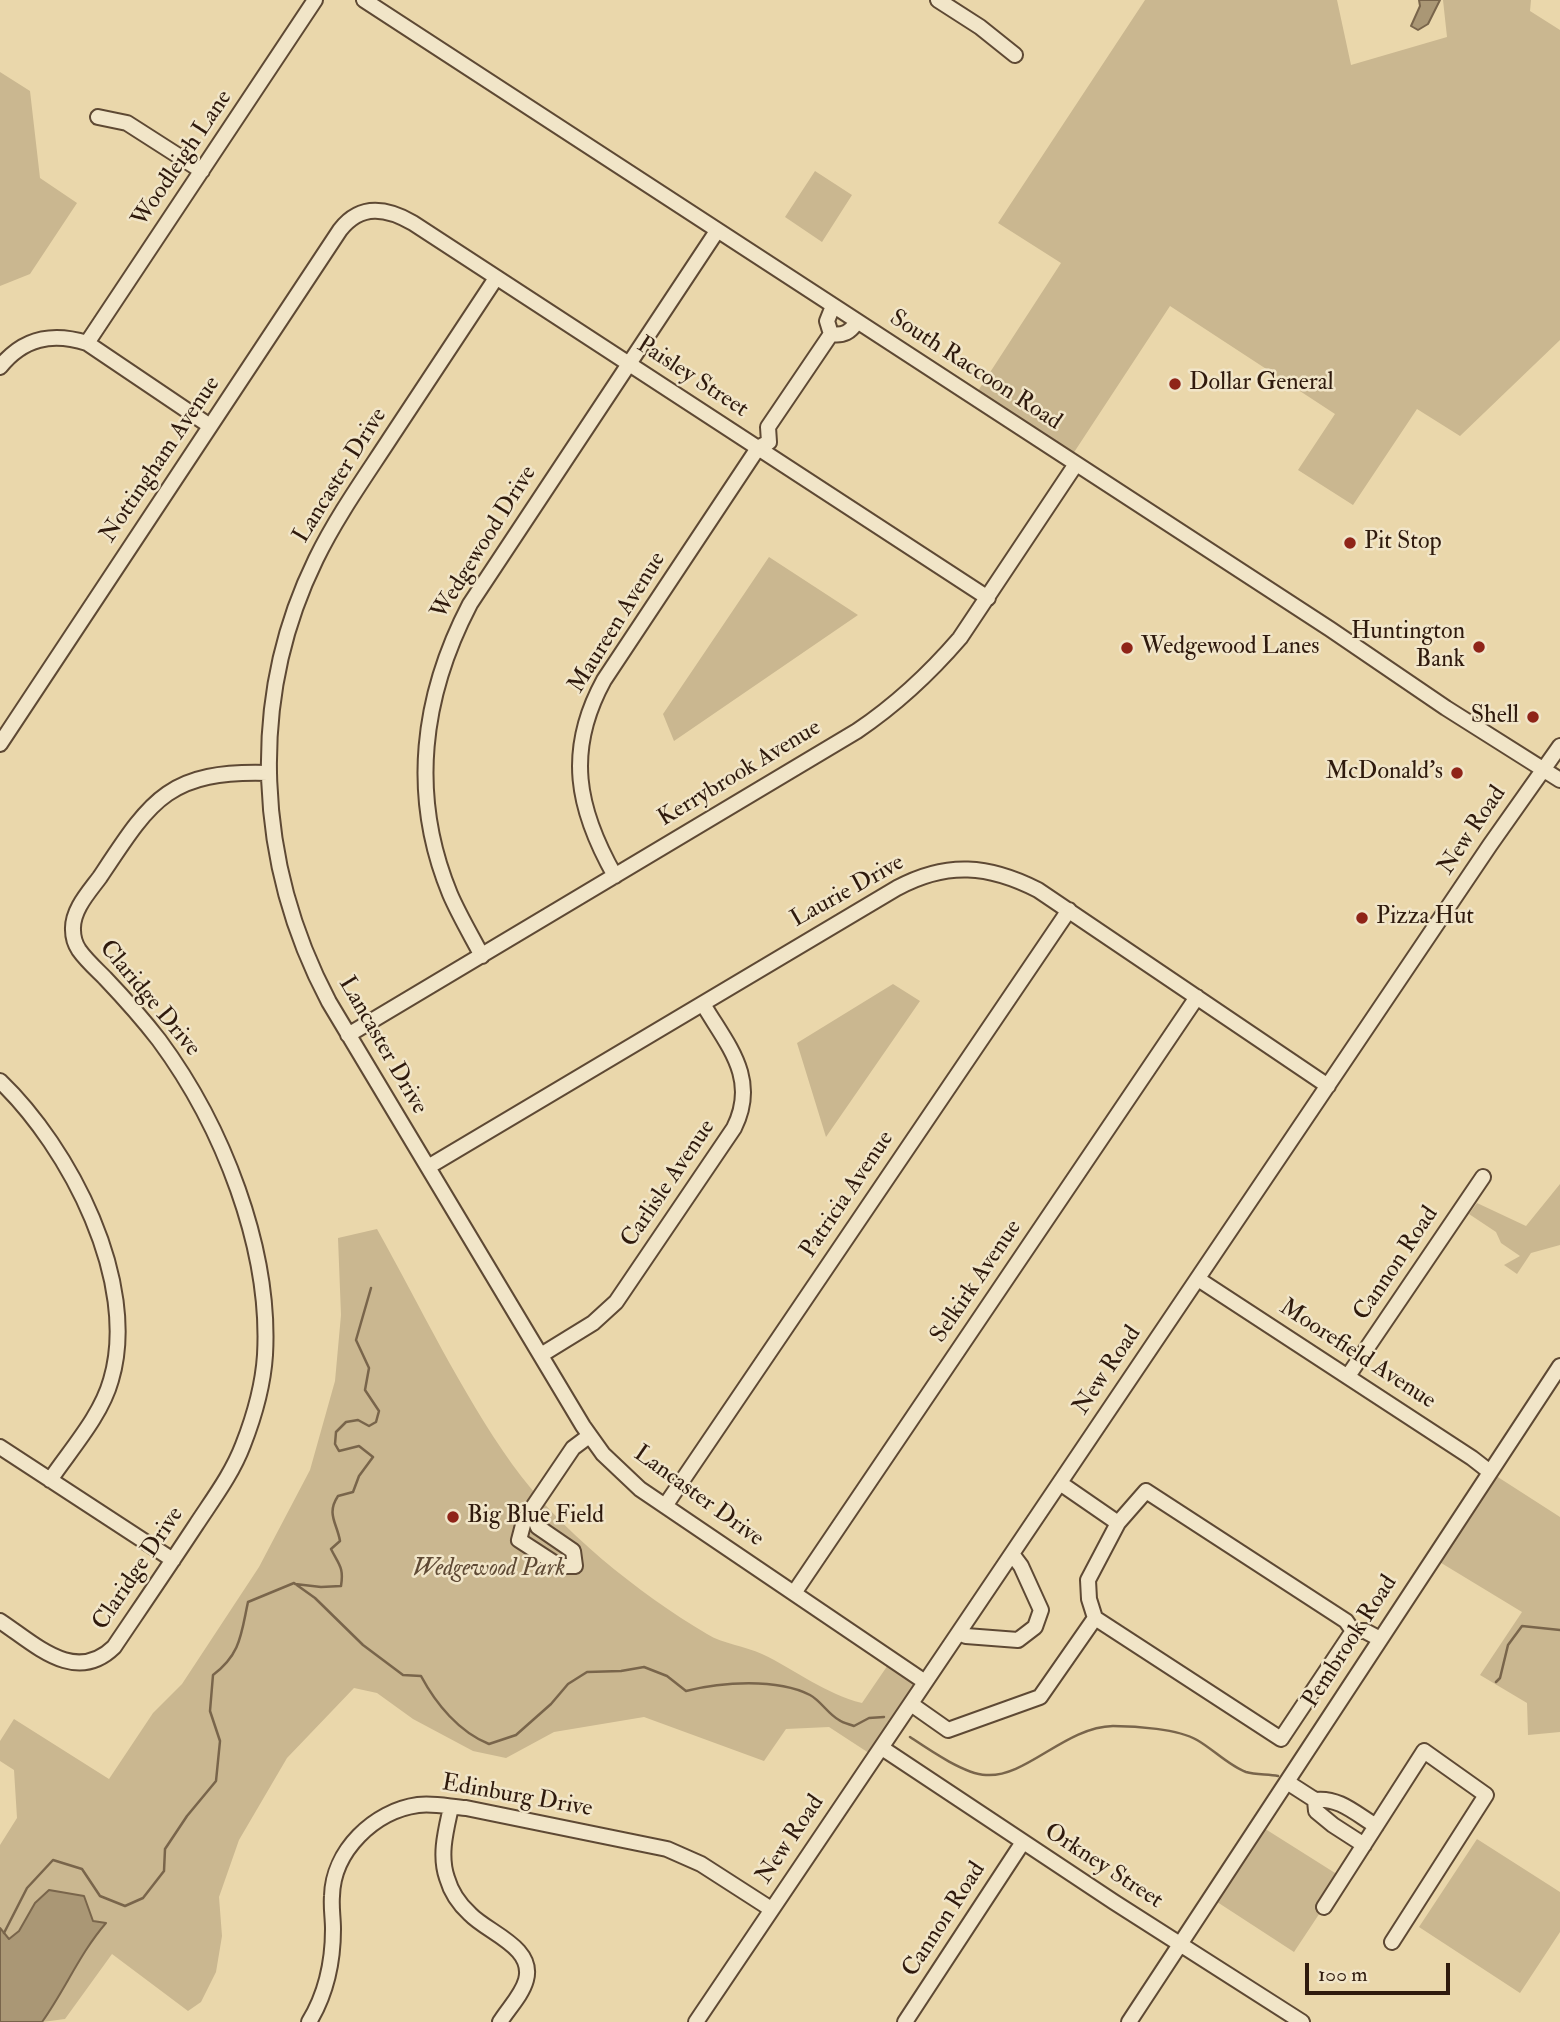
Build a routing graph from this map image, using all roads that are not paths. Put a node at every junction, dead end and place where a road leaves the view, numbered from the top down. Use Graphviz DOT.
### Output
graph roads {
  1 [pos="315,0"];
  2 [pos="364,0"];
  3 [pos="938,0"];
  4 [pos="1015,55"];
  5 [pos="98,117"];
  6 [pos="202,171"];
  7 [pos="368,211"];
  8 [pos="717,231"];
  9 [pos="496,278"];
  10 [pos="833,306"];
  11 [pos="858,321"];
  12 [pos="831,334"];
  13 [pos="87,343"];
  14 [pos="628,364"];
  15 [pos="0,368"];
  16 [pos="210,426"];
  17 [pos="758,448"];
  18 [pos="1076,464"];
  19 [pos="988,598"];
  20 [pos="0,744"];
  21 [pos="1560,746"];
  22 [pos="1543,770"];
  23 [pos="268,773"];
  24 [pos="1560,780"];
  25 [pos="615,876"];
  26 [pos="1069,910"];
  27 [pos="482,956"];
  28 [pos="1197,997"];
  29 [pos="703,1004"];
  30 [pos="348,1035"];
  31 [pos="0,1081"];
  32 [pos="1328,1086"];
  33 [pos="428,1167"];
  34 [pos="1483,1177"];
  35 [pos="1198,1279"];
  36 [pos="541,1355"];
  37 [pos="1560,1366"];
  38 [pos="1348,1376"];
  39 [pos="589,1436"];
  40 [pos="0,1447"];
  41 [pos="1490,1472"];
  42 [pos="50,1480"];
  43 [pos="1060,1483"];
  44 [pos="665,1506"];
  45 [pos="531,1510"];
  46 [pos="1118,1523"];
  47 [pos="1012,1554"];
  48 [pos="173,1560"];
  49 [pos="794,1593"];
  50 [pos="1095,1618"];
  51 [pos="0,1621"];
  52 [pos="1353,1631"];
  53 [pos="959,1633"];
  54 [pos="1380,1639"];
  55 [pos="925,1682"];
  56 [pos="911,1704"];
  57 [pos="882,1748"];
  58 [pos="1287,1782"];
  59 [pos="1315,1800"];
  60 [pos="450,1807"];
  61 [pos="1376,1826"];
  62 [pos="1023,1842"];
  63 [pos="1364,1845"];
  64 [pos="1324,1907"];
  65 [pos="771,1909"];
  66 [pos="1392,1942"];
  67 [pos="1180,1944"];
  68 [pos="309,2022"];
  69 [pos="500,2022"];
  70 [pos="696,2022"];
  71 [pos="905,2022"];
  72 [pos="1129,2022"];
  73 [pos="1302,2022"];
  1 -- 6 [label="street, Woodleigh Lane"];
  2 -- 8 [label="street, South Raccoon Road"];
  3 -- 4 [label="street"];
  5 -- 6 [label="street"];
  6 -- 13 [label="street, Woodleigh Lane"];
  7 -- 9 [label="street, Paisley Street"];
  7 -- 16 [label="street, Nottingham Avenue"];
  8 -- 10 [label="street, South Raccoon Road"];
  8 -- 14 [label="street, Wedgewood Drive"];
  9 -- 14 [label="street, Paisley Street"];
  9 -- 23 [label="street, Lancaster Drive"];
  10 -- 11 [label="street, South Raccoon Road"];
  10 -- 12 [label="street"];
  11 -- 12 [label="street"];
  11 -- 18 [label="street, South Raccoon Road"];
  12 -- 17 [label="street, Maureen Avenue"];
  13 -- 15 [label="street"];
  13 -- 16 [label="street"];
  14 -- 17 [label="street, Paisley Street"];
  14 -- 27 [label="street, Wedgewood Drive"];
  16 -- 20 [label="street, Nottingham Avenue"];
  17 -- 19 [label="street, Paisley Street"];
  17 -- 25 [label="street, Maureen Avenue"];
  18 -- 19 [label="street, Kerrybrook Avenue"];
  18 -- 22 [label="street, South Raccoon Road"];
  19 -- 25 [label="street, Kerrybrook Avenue"];
  21 -- 22 [label="street, New Road"];
  22 -- 24 [label="street, South Raccoon Road"];
  22 -- 32 [label="street, New Road"];
  23 -- 30 [label="street, Lancaster Drive"];
  23 -- 48 [label="street, Claridge Drive"];
  25 -- 27 [label="street, Kerrybrook Avenue"];
  26 -- 28 [label="street, Laurie Drive"];
  26 -- 29 [label="street, Laurie Drive"];
  26 -- 44 [label="street, Patricia Avenue"];
  27 -- 30 [label="street, Kerrybrook Avenue"];
  28 -- 32 [label="street, Laurie Drive"];
  28 -- 49 [label="street, Selkirk Avenue"];
  29 -- 33 [label="street, Laurie Drive"];
  29 -- 36 [label="street, Carlisle Avenue"];
  30 -- 33 [label="street, Lancaster Drive"];
  31 -- 42 [label="street"];
  32 -- 35 [label="street, New Road"];
  33 -- 36 [label="street, Lancaster Drive"];
  34 -- 38 [label="street, Cannon Road"];
  35 -- 38 [label="street, Moorefield Avenue"];
  35 -- 43 [label="street, New Road"];
  36 -- 39 [label="street, Lancaster Drive"];
  37 -- 41 [label="street, Pembrook Road"];
  38 -- 41 [label="street, Moorefield Avenue"];
  39 -- 44 [label="street, Lancaster Drive"];
  39 -- 45 [label="street"];
  40 -- 42 [label="street"];
  41 -- 54 [label="street, Pembrook Road"];
  42 -- 48 [label="street"];
  43 -- 46 [label="street"];
  43 -- 47 [label="street, New Road"];
  44 -- 49 [label="street, Lancaster Drive"];
  46 -- 50 [label="street"];
  46 -- 52 [label="street"];
  47 -- 53 [label="street, New Road"];
  47 -- 53 [label="street"];
  48 -- 51 [label="street, Claridge Drive"];
  49 -- 55 [label="street, Lancaster Drive"];
  50 -- 52 [label="street"];
  50 -- 56 [label="street"];
  52 -- 54 [label="street"];
  53 -- 55 [label="street, New Road"];
  54 -- 58 [label="street, Pembrook Road"];
  55 -- 56 [label="street, New Road"];
  56 -- 57 [label="street, New Road"];
  57 -- 62 [label="street, Orkney Street"];
  57 -- 65 [label="street, New Road"];
  58 -- 59 [label="street"];
  58 -- 67 [label="street, Pembrook Road"];
  59 -- 61 [label="street"];
  59 -- 63 [label="street"];
  60 -- 65 [label="street, Edinburg Drive"];
  60 -- 68 [label="street, Edinburg Drive"];
  60 -- 69 [label="street"];
  61 -- 63 [label="street"];
  61 -- 66 [label="street"];
  62 -- 67 [label="street, Orkney Street"];
  62 -- 71 [label="street, Cannon Road"];
  63 -- 64 [label="street"];
  65 -- 70 [label="street, New Road"];
  67 -- 72 [label="street, Pembrook Road"];
  67 -- 73 [label="street, Orkney Street"];
}
